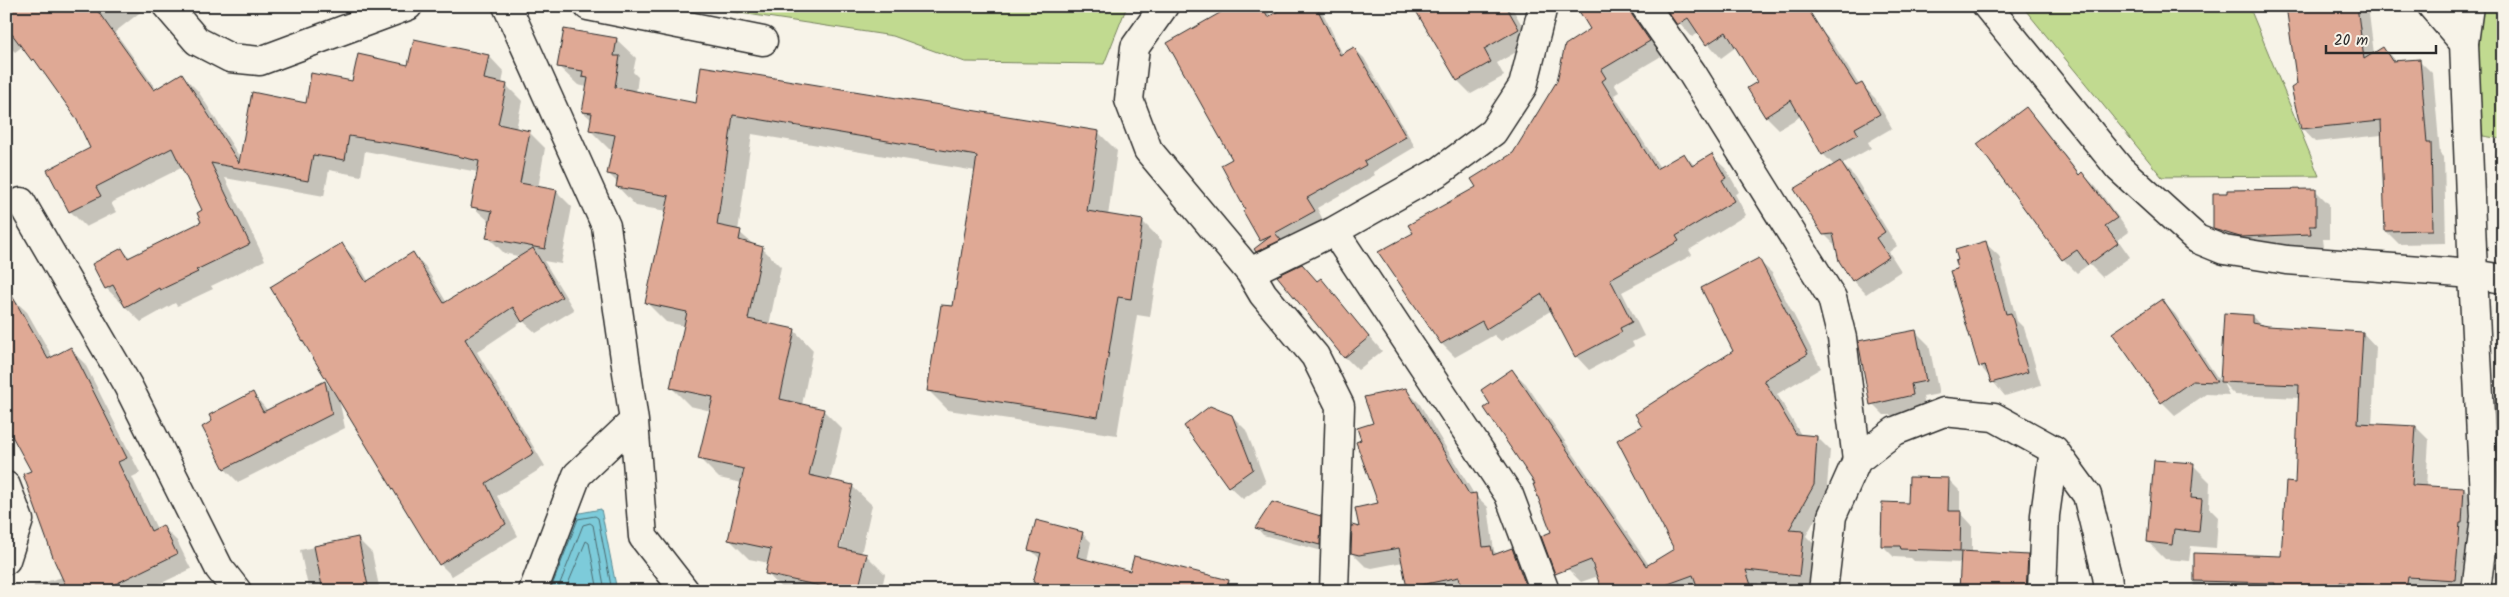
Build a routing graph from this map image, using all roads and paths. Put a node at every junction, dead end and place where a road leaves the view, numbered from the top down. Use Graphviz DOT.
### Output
graph roads {
  1 [pos="167,6"];
  2 [pos="408,6"];
  3 [pos="507,6"];
  4 [pos="588,6"];
  5 [pos="1164,6"];
  6 [pos="1543,6"];
  7 [pos="1645,6"];
  8 [pos="1987,6"];
  9 [pos="2432,6"];
  10 [pos="2469,6"];
  11 [pos="763,41"];
  12 [pos="2464,43"];
  13 [pos="21,202"];
  14 [pos="1334,231"];
  15 [pos="1250,272"];
  16 [pos="2473,274"];
  17 [pos="2503,278"];
  18 [pos="634,421"];
  19 [pos="2054,450"];
  20 [pos="1857,460"];
  21 [pos="6,486"];
  22 [pos="8,551"];
  23 [pos="237,591"];
  24 [pos="533,591"];
  25 [pos="685,591"];
  26 [pos="1334,591"];
  27 [pos="1546,591"];
  28 [pos="1823,591"];
  29 [pos="2042,591"];
  30 [pos="2109,591"];
  31 [pos="2476,591"];
  1 -- 2 [label="street"];
  3 -- 18 [label="street"];
  4 -- 11 [label="street"];
  5 -- 15 [label="street"];
  6 -- 14 [label="street"];
  7 -- 20 [label="street"];
  8 -- 16 [label="street"];
  9 -- 12 [label="street"];
  10 -- 12 [label="street"];
  12 -- 16 [label="street"];
  13 -- 23 [label="street"];
  14 -- 15 [label="street"];
  14 -- 27 [label="street"];
  15 -- 26 [label="street"];
  16 -- 17 [label="street"];
  16 -- 31 [label="street"];
  18 -- 24 [label="street"];
  18 -- 25 [label="street"];
  19 -- 20 [label="street"];
  19 -- 29 [label="street"];
  19 -- 30 [label="street"];
  20 -- 28 [label="street"];
  21 -- 22 [label="street"];
}
